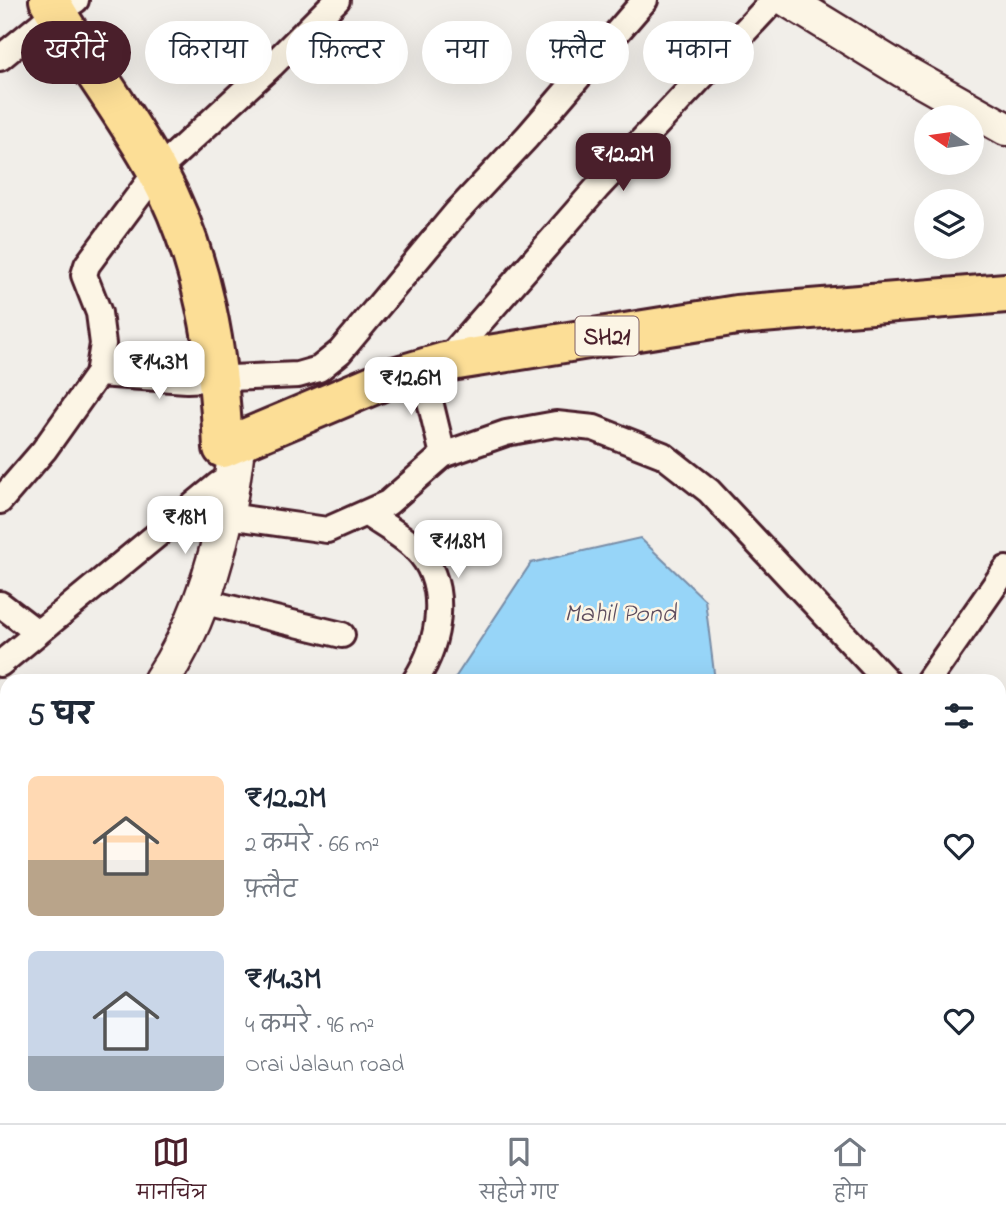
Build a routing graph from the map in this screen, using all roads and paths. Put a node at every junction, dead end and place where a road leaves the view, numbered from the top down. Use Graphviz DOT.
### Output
graph roads {
  1 [pos="337,0"];
  2 [pos="645,0"];
  3 [pos="774,0"];
  4 [pos="787,0"];
  5 [pos="65,3"];
  6 [pos="0,58"];
  7 [pos="1006,129"];
  8 [pos="163,164"];
  9 [pos="1006,293"];
  10 [pos="434,365"];
  11 [pos="99,374"];
  12 [pos="228,379"];
  13 [pos="443,455"];
  14 [pos="224,481"];
  15 [pos="0,501"];
  16 [pos="367,514"];
  17 [pos="1006,569"];
  18 [pos="201,601"];
  19 [pos="0,604"];
  20 [pos="38,633"];
  21 [pos="342,635"];
  22 [pos="0,664"];
  23 [pos="163,674"];
  24 [pos="166,674"];
  25 [pos="418,674"];
  26 [pos="880,674"];
  27 [pos="933,674"];
  1 -- 8 [label="street"];
  2 -- 12 [label="street"];
  3 -- 10 [label="street"];
  4 -- 7 [label="street"];
  5 -- 6 [label="street"];
  5 -- 8 [label="main road"];
  8 -- 11 [label="street"];
  8 -- 12 [label="main road"];
  9 -- 10 [label="main road, SH21"];
  10 -- 13 [label="street"];
  10 -- 14 [label="main road, SH21"];
  11 -- 12 [label="street"];
  11 -- 15 [label="street"];
  12 -- 14 [label="main road"];
  13 -- 16 [label="street"];
  13 -- 26 [label="street"];
  14 -- 16 [label="street"];
  14 -- 18 [label="main road"];
  14 -- 20 [label="street"];
  14 -- 23 [label="main road"];
  16 -- 25 [label="street"];
  17 -- 27 [label="street"];
  18 -- 21 [label="street"];
  18 -- 24 [label="main road"];
  19 -- 20 [label="street"];
  20 -- 22 [label="street"];
}
